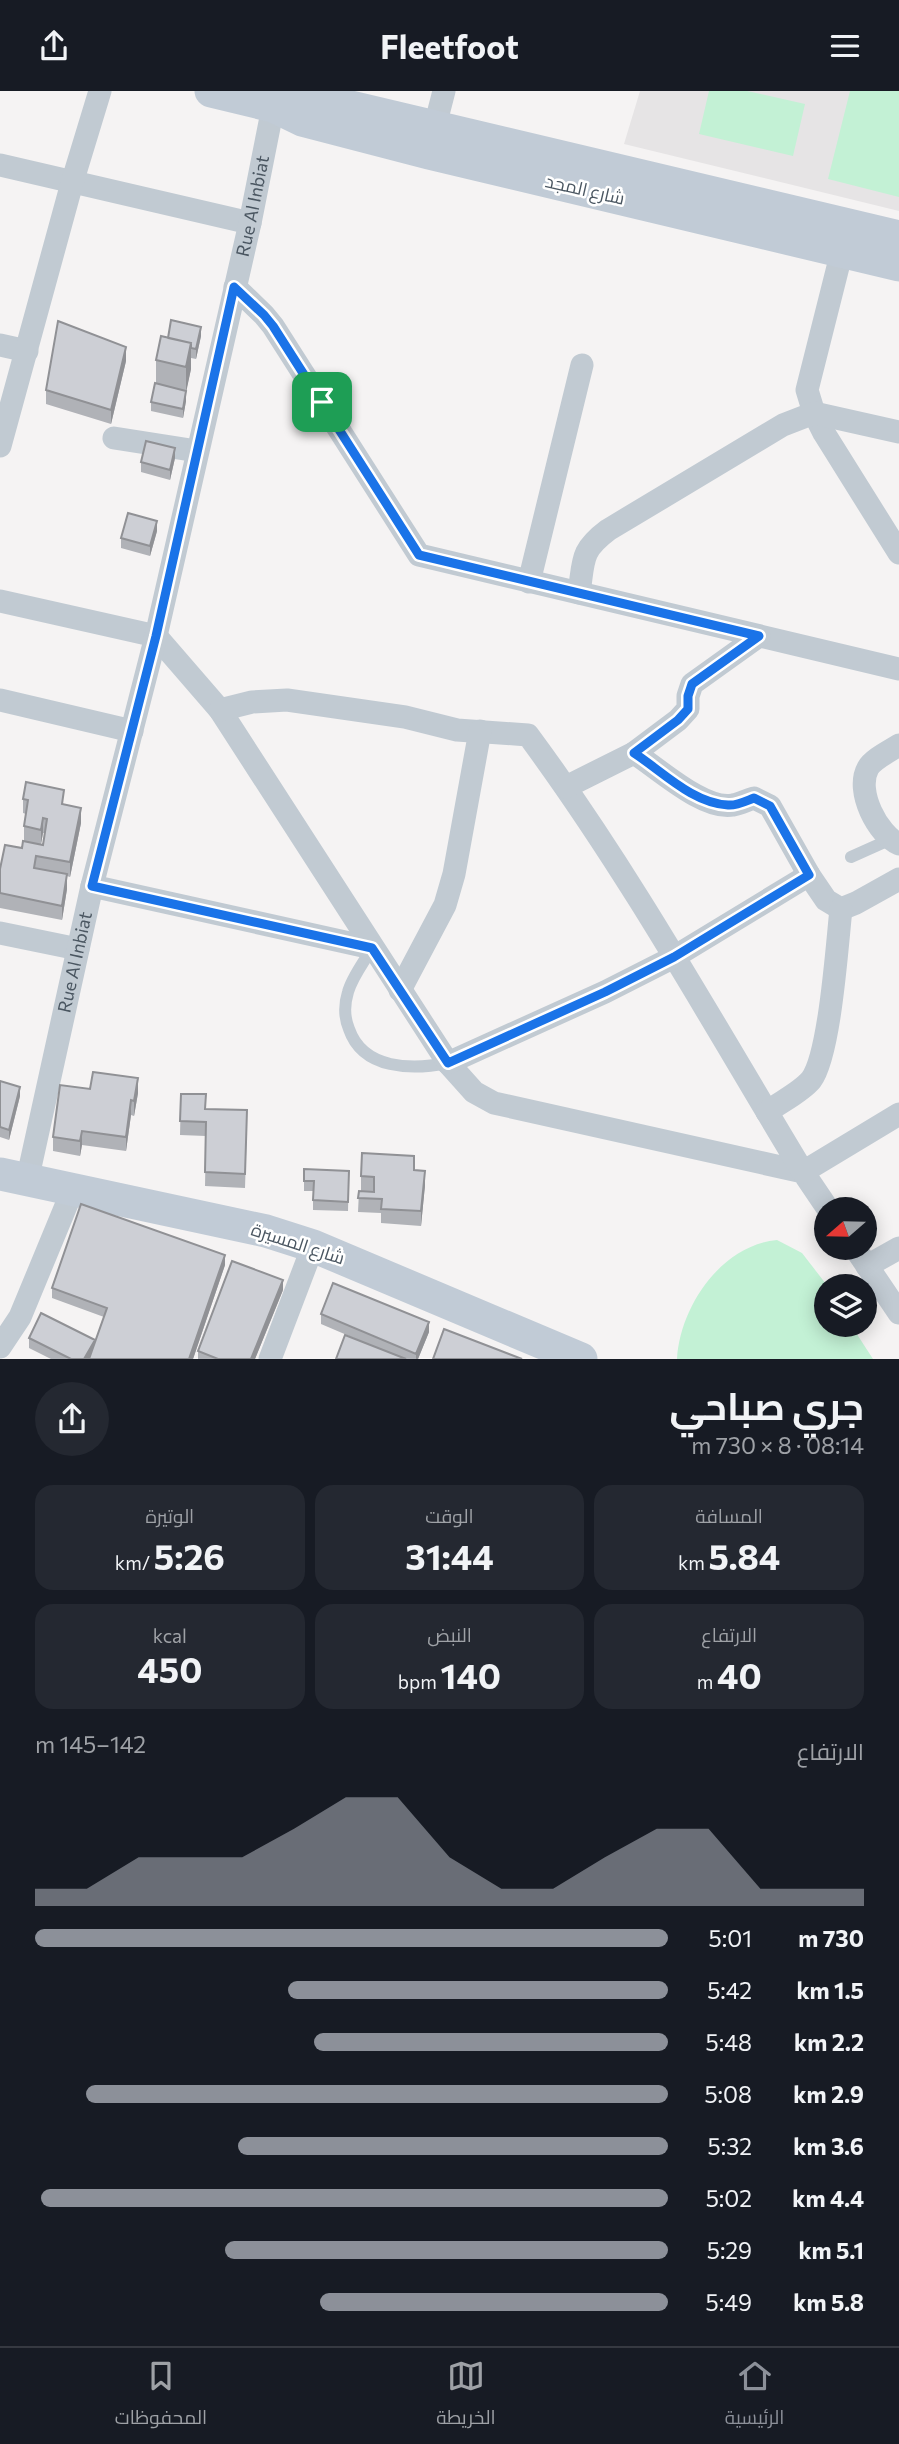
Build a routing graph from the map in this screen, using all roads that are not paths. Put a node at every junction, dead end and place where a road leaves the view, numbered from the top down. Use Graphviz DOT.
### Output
graph roads {
  1 [pos="100,91"];
  2 [pos="211,91"];
  3 [pos="444,91"];
  4 [pos="275,99"];
  5 [pos="435,126"];
  6 [pos="0,165"];
  7 [pos="72,183"];
  8 [pos="250,223"];
  9 [pos="899,237"];
  10 [pos="842,251"];
  11 [pos="899,265"];
  12 [pos="234,287"];
  13 [pos="0,345"];
  14 [pos="27,351"];
  15 [pos="582,365"];
  16 [pos="5,411"];
  17 [pos="814,413"];
  18 [pos="899,432"];
  19 [pos="114,438"];
  20 [pos="0,446"];
  21 [pos="197,451"];
  22 [pos="899,553"];
  23 [pos="529,582"];
  24 [pos="579,593"];
  25 [pos="0,601"];
  26 [pos="156,636"];
  27 [pos="759,636"];
  28 [pos="899,669"];
  29 [pos="0,700"];
  30 [pos="220,709"];
  31 [pos="132,731"];
  32 [pos="480,731"];
  33 [pos="899,745"];
  34 [pos="634,753"];
  35 [pos="566,787"];
  36 [pos="896,839"];
  37 [pos="850,857"];
  38 [pos="809,875"];
  39 [pos="899,879"];
  40 [pos="92,886"];
  41 [pos="841,909"];
  42 [pos="0,933"];
  43 [pos="372,948"];
  44 [pos="78,949"];
  45 [pos="674,957"];
  46 [pos="400,990"];
  47 [pos="448,1063"];
  48 [pos="767,1112"];
  49 [pos="899,1114"];
  50 [pos="803,1172"];
  51 [pos="14,1177"];
  52 [pos="73,1189"];
  53 [pos="820,1197"];
  54 [pos="313,1246"];
  55 [pos="899,1248"];
  56 [pos="877,1253"];
  57 [pos="863,1260"];
  58 [pos="899,1313"];
  59 [pos="0,1346"];
  60 [pos="563,1355"];
  61 [pos="19,1359"];
  62 [pos="270,1359"];
  1 -- 7 [label="street"];
  2 -- 4 [label="main road, شارع المجد"];
  3 -- 5 [label="street"];
  4 -- 5 [label="main road, شارع المجد"];
  4 -- 8 [label="street, Rue Al Inbiat"];
  4 -- 10 [label="main road, شارع المجد"];
  5 -- 9 [label="main road, شارع المجد"];
  6 -- 7 [label="street"];
  7 -- 8 [label="street"];
  7 -- 14 [label="street"];
  8 -- 12 [label="street, Rue Al Inbiat"];
  10 -- 11 [label="main road, شارع المجد"];
  10 -- 17 [label="street"];
  12 -- 21 [label="street, Rue Al Inbiat"];
  12 -- 23 [label="street"];
  13 -- 14 [label="street"];
  14 -- 16 [label="street"];
  15 -- 23 [label="street"];
  16 -- 20 [label="street"];
  17 -- 18 [label="street"];
  17 -- 22 [label="street"];
  17 -- 24 [label="street"];
  19 -- 21 [label="street"];
  21 -- 26 [label="street, Rue Al Inbiat"];
  23 -- 24 [label="street"];
  24 -- 27 [label="street"];
  25 -- 26 [label="street"];
  26 -- 30 [label="street"];
  26 -- 31 [label="street, Rue Al Inbiat"];
  27 -- 28 [label="street"];
  27 -- 34 [label="street"];
  29 -- 31 [label="street"];
  30 -- 32 [label="street"];
  30 -- 43 [label="street"];
  31 -- 40 [label="street, Rue Al Inbiat"];
  32 -- 35 [label="street"];
  32 -- 46 [label="street"];
  33 -- 36 [label="street"];
  34 -- 35 [label="street"];
  34 -- 38 [label="street"];
  35 -- 45 [label="street"];
  36 -- 37 [label="lane"];
  38 -- 41 [label="street"];
  38 -- 45 [label="street"];
  39 -- 41 [label="street"];
  40 -- 43 [label="street"];
  40 -- 44 [label="street, Rue Al Inbiat"];
  41 -- 48 [label="street"];
  42 -- 44 [label="street"];
  43 -- 46 [label="street"];
  43 -- 47 [label="lane"];
  44 -- 51 [label="street, Rue Al Inbiat"];
  45 -- 47 [label="street"];
  45 -- 48 [label="street"];
  46 -- 47 [label="street"];
  47 -- 50 [label="street"];
  48 -- 50 [label="street"];
  49 -- 50 [label="street"];
  50 -- 53 [label="street"];
  51 -- 52 [label="main road, شارع المسيرة"];
  52 -- 54 [label="main road, شارع المسيرة"];
  52 -- 59 [label="street"];
  54 -- 60 [label="main road, شارع المسيرة"];
  54 -- 62 [label="street"];
  55 -- 56 [label="street"];
  57 -- 58 [label="street"];
  59 -- 61 [label="street"];
}
